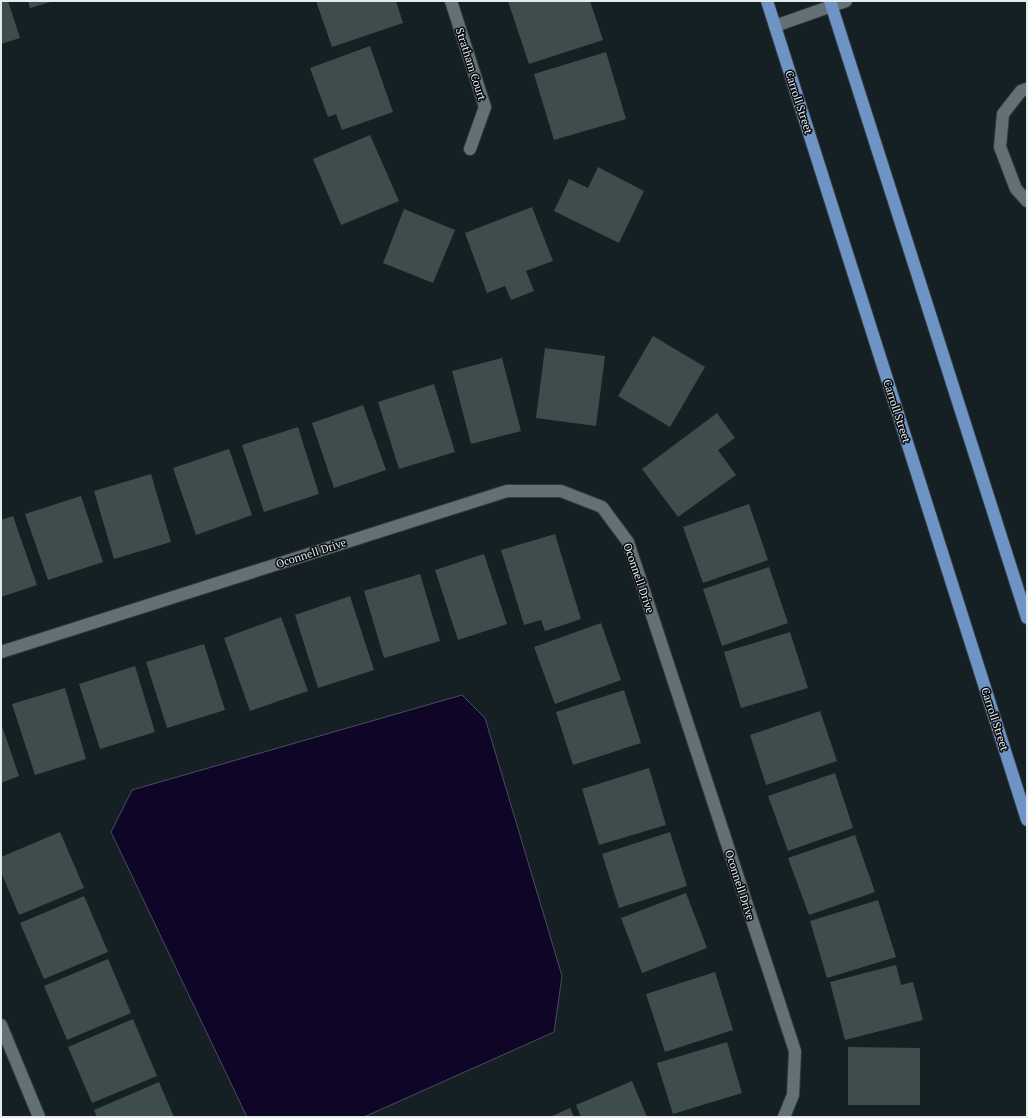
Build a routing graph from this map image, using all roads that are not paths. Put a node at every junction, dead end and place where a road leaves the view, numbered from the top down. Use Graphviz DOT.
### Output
graph roads {
  1 [pos="451,1"];
  2 [pos="767,1"];
  3 [pos="846,1"];
  4 [pos="831,4"];
  5 [pos="775,26"];
  6 [pos="1027,89"];
  7 [pos="470,149"];
  8 [pos="1027,201"];
  9 [pos="1027,618"];
  10 [pos="1,652"];
  11 [pos="1027,820"];
  12 [pos="1,1025"];
  13 [pos="39,1117"];
  14 [pos="784,1117"];
  1 -- 7 [label="street, Stratham Court"];
  2 -- 5 [label="main road, Carroll Street"];
  3 -- 4 [label="street"];
  4 -- 5 [label="street"];
  4 -- 9 [label="main road"];
  5 -- 11 [label="main road, Carroll Street"];
  6 -- 8 [label="street"];
  10 -- 14 [label="street, Oconnell Drive"];
  12 -- 13 [label="street"];
}
